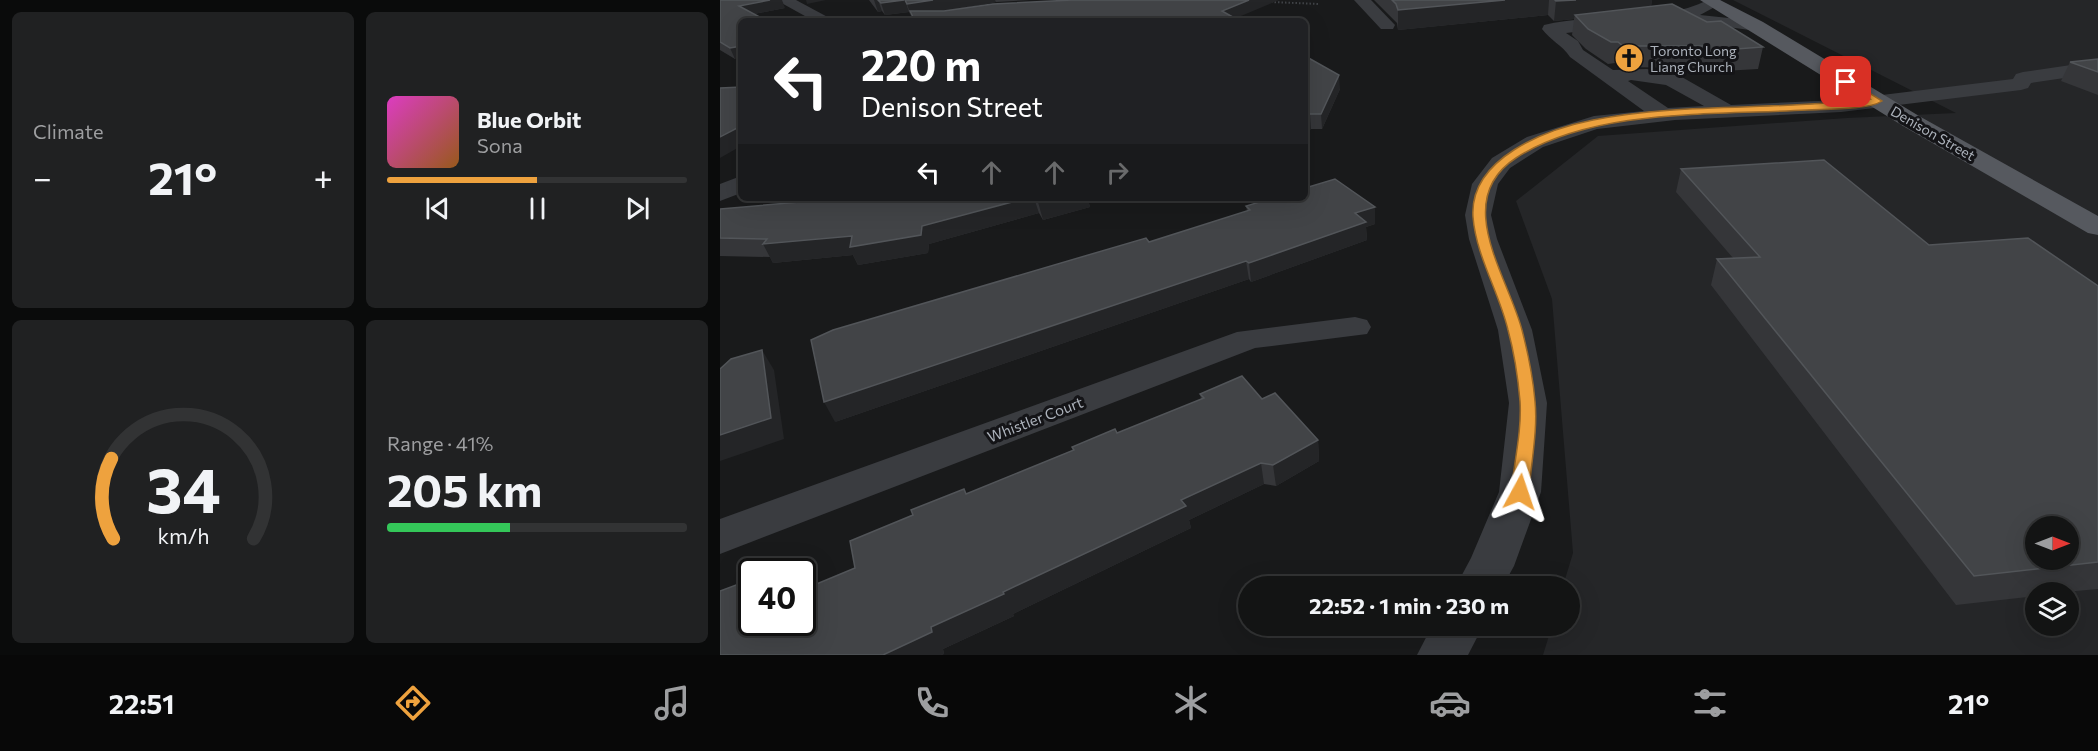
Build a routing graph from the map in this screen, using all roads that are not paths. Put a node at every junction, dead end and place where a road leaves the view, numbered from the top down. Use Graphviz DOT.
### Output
graph roads {
  1 [pos="784,0"];
  2 [pos="1362,0"];
  3 [pos="1711,2"];
  4 [pos="1674,17"];
  5 [pos="821,18"];
  6 [pos="1387,26"];
  7 [pos="1757,27"];
  8 [pos="2098,67"];
  9 [pos="1611,76"];
  10 [pos="1878,101"];
  11 [pos="1726,111"];
  12 [pos="1664,115"];
  13 [pos="738,185"];
  14 [pos="720,193"];
  15 [pos="2098,227"];
  16 [pos="1355,327"];
  17 [pos="720,537"];
  18 [pos="1485,576"];
  19 [pos="1452,636"];
  20 [pos="1442,655"];
  1 -- 5 [label="street"];
  2 -- 6 [label="street"];
  3 -- 4 [label="street"];
  3 -- 7 [label="main road, Denison Street"];
  4 -- 7 [label="street"];
  4 -- 9 [label="street"];
  7 -- 10 [label="main road, Denison Street"];
  8 -- 10 [label="street"];
  9 -- 11 [label="street"];
  9 -- 12 [label="street"];
  10 -- 11 [label="street"];
  10 -- 15 [label="main road, Denison Street"];
  11 -- 12 [label="street"];
  12 -- 18 [label="street"];
  13 -- 14 [label="street"];
  16 -- 17 [label="street, Whistler Court"];
  19 -- 20 [label="street"];
}
